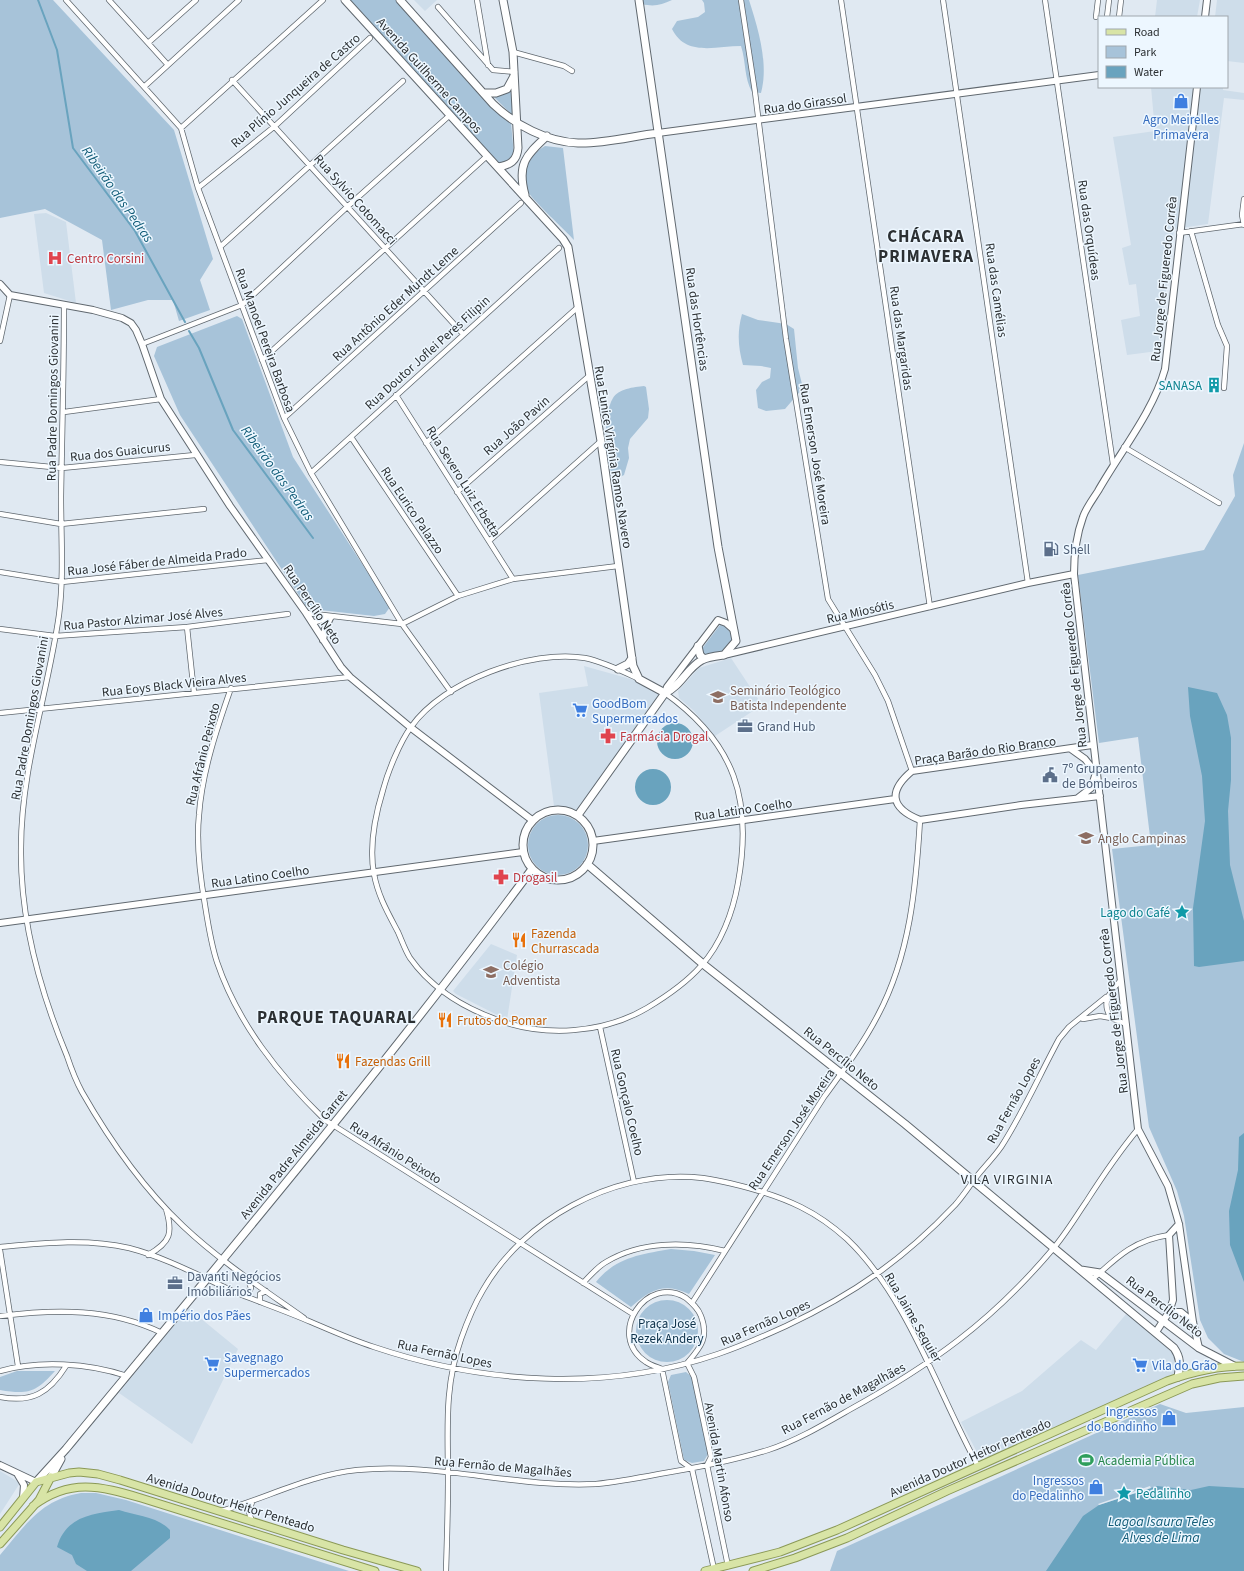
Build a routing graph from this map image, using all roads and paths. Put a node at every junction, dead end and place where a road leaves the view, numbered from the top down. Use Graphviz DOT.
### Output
graph roads {
  1 [pos="66,0"];
  2 [pos="109,0"];
  3 [pos="196,0"];
  4 [pos="239,0"];
  5 [pos="322,0"];
  6 [pos="345,0"];
  7 [pos="400,0"];
  8 [pos="477,0"];
  9 [pos="503,0"];
  10 [pos="639,0"];
  11 [pos="741,0"];
  12 [pos="841,0"];
  13 [pos="943,0"];
  14 [pos="1045,0"];
  15 [pos="1098,0"];
  16 [pos="1109,0"];
  17 [pos="1121,0"];
  18 [pos="1207,0"];
  19 [pos="438,7"];
  20 [pos="1107,16"];
  21 [pos="1119,16"];
  22 [pos="1205,16"];
  23 [pos="1096,17"];
  24 [pos="370,38"];
  25 [pos="148,43"];
  26 [pos="513,52"];
  27 [pos="168,65"];
  28 [pos="488,65"];
  29 [pos="572,71"];
  30 [pos="515,72"];
  31 [pos="1098,75"];
  32 [pos="232,80"];
  33 [pos="403,81"];
  34 [pos="1056,81"];
  35 [pos="145,86"];
  36 [pos="1196,88"];
  37 [pos="484,93"];
  38 [pos="956,94"];
  39 [pos="857,108"];
  40 [pos="450,116"];
  41 [pos="758,121"];
  42 [pos="517,123"];
  43 [pos="275,126"];
  44 [pos="181,128"];
  45 [pos="658,133"];
  46 [pos="547,136"];
  47 [pos="487,156"];
  48 [pos="310,166"];
  49 [pos="498,167"];
  50 [pos="198,188"];
  51 [pos="1244,199"];
  52 [pos="524,201"];
  53 [pos="347,207"];
  54 [pos="1244,224"];
  55 [pos="1191,231"];
  56 [pos="1179,233"];
  57 [pos="563,239"];
  58 [pos="220,247"];
  59 [pos="385,248"];
  60 [pos="559,248"];
  61 [pos="0,284"];
  62 [pos="424,291"];
  63 [pos="10,295"];
  64 [pos="64,305"];
  65 [pos="242,305"];
  66 [pos="578,307"];
  67 [pos="1,323"];
  68 [pos="463,334"];
  69 [pos="0,341"];
  70 [pos="142,344"];
  71 [pos="262,360"];
  72 [pos="590,375"];
  73 [pos="1224,388"];
  74 [pos="396,395"];
  75 [pos="161,399"];
  76 [pos="64,412"];
  77 [pos="284,418"];
  78 [pos="351,437"];
  79 [pos="601,442"];
  80 [pos="426,443"];
  81 [pos="1124,447"];
  82 [pos="195,455"];
  83 [pos="0,462"];
  84 [pos="1113,464"];
  85 [pos="62,468"];
  86 [pos="310,473"];
  87 [pos="457,492"];
  88 [pos="1219,502"];
  89 [pos="204,509"];
  90 [pos="0,514"];
  91 [pos="61,524"];
  92 [pos="489,541"];
  93 [pos="268,560"];
  94 [pos="618,566"];
  95 [pos="0,572"];
  96 [pos="1074,574"];
  97 [pos="513,579"];
  98 [pos="62,582"];
  99 [pos="1028,583"];
  100 [pos="458,596"];
  101 [pos="930,607"];
  102 [pos="306,613"];
  103 [pos="288,614"];
  104 [pos="338,616"];
  105 [pos="330,618"];
  106 [pos="312,623"];
  107 [pos="402,624"];
  108 [pos="187,627"];
  109 [pos="846,627"];
  110 [pos="0,629"];
  111 [pos="734,630"];
  112 [pos="55,636"];
  113 [pos="323,640"];
  114 [pos="736,641"];
  115 [pos="698,646"];
  116 [pos="745,650"];
  117 [pos="724,655"];
  118 [pos="632,658"];
  119 [pos="704,659"];
  120 [pos="618,669"];
  121 [pos="350,677"];
  122 [pos="639,679"];
  123 [pos="231,688"];
  124 [pos="451,692"];
  125 [pos="194,693"];
  126 [pos="665,693"];
  127 [pos="39,709"];
  128 [pos="0,713"];
  129 [pos="410,728"];
  130 [pos="1092,745"];
  131 [pos="1071,748"];
  132 [pos="912,771"];
  133 [pos="1096,773"];
  134 [pos="1100,796"];
  135 [pos="1077,798"];
  136 [pos="895,799"];
  137 [pos="578,815"];
  138 [pos="532,820"];
  139 [pos="743,820"];
  140 [pos="920,820"];
  141 [pos="593,841"];
  142 [pos="523,852"];
  143 [pos="587,864"];
  144 [pos="532,869"];
  145 [pos="373,872"];
  146 [pos="203,895"];
  147 [pos="28,919"];
  148 [pos="0,923"];
  149 [pos="704,964"];
  150 [pos="1120,981"];
  151 [pos="441,990"];
  152 [pos="1106,997"];
  153 [pos="1111,1018"];
  154 [pos="1079,1020"];
  155 [pos="1126,1024"];
  156 [pos="600,1027"];
  157 [pos="842,1072"];
  158 [pos="333,1125"];
  159 [pos="1138,1129"];
  160 [pos="974,1180"];
  161 [pos="634,1182"];
  162 [pos="762,1192"];
  163 [pos="166,1208"];
  164 [pos="1179,1224"];
  165 [pos="182,1225"];
  166 [pos="172,1227"];
  167 [pos="1169,1236"];
  168 [pos="521,1244"];
  169 [pos="0,1247"];
  170 [pos="1054,1248"];
  171 [pos="159,1249"];
  172 [pos="0,1250"];
  173 [pos="725,1251"];
  174 [pos="148,1255"];
  175 [pos="160,1259"];
  176 [pos="222,1260"];
  177 [pos="1080,1270"];
  178 [pos="1100,1273"];
  179 [pos="878,1275"];
  180 [pos="207,1278"];
  181 [pos="248,1278"];
  182 [pos="1092,1280"];
  183 [pos="583,1282"];
  184 [pos="266,1291"];
  185 [pos="241,1294"];
  186 [pos="260,1302"];
  187 [pos="692,1303"];
  188 [pos="1169,1312"];
  189 [pos="633,1314"];
  190 [pos="10,1315"];
  191 [pos="0,1316"];
  192 [pos="310,1321"];
  193 [pos="1163,1321"];
  194 [pos="1193,1322"];
  195 [pos="1156,1332"];
  196 [pos="162,1333"];
  197 [pos="1199,1348"];
  198 [pos="687,1363"];
  199 [pos="928,1363"];
  200 [pos="18,1366"];
  201 [pos="66,1366"];
  202 [pos="1234,1366"];
  203 [pos="1244,1366"];
  204 [pos="454,1367"];
  205 [pos="662,1369"];
  206 [pos="0,1371"];
  207 [pos="127,1376"];
  208 [pos="1244,1376"];
  209 [pos="1178,1377"];
  210 [pos="0,1397"];
  211 [pos="1094,1414"];
  212 [pos="1099,1424"];
  213 [pos="66,1449"];
  214 [pos="60,1460"];
  215 [pos="0,1465"];
  216 [pos="707,1465"];
  217 [pos="978,1466"];
  218 [pos="692,1469"];
  219 [pos="16,1472"];
  220 [pos="69,1472"];
  221 [pos="448,1473"];
  222 [pos="51,1477"];
  223 [pos="36,1482"];
  224 [pos="22,1499"];
  225 [pos="252,1502"];
  226 [pos="33,1506"];
  227 [pos="220,1512"];
  228 [pos="252,1522"];
  229 [pos="0,1526"];
  230 [pos="0,1544"];
  231 [pos="728,1566"];
  232 [pos="714,1569"];
  233 [pos="375,1571"];
  234 [pos="417,1571"];
  235 [pos="446,1571"];
  236 [pos="705,1571"];
  237 [pos="753,1571"];
  1 -- 35 [label="street, Rua Manoel Pereira Barbosa"];
  2 -- 25 [label="street"];
  3 -- 25 [label="street"];
  4 -- 27 [label="street"];
  5 -- 32 [label="street"];
  6 -- 40 [label="main road, Avenida Guilherme Campos"];
  7 -- 37 [label="main road"];
  8 -- 28 [label="street"];
  9 -- 26 [label="main road"];
  10 -- 45 [label="main road, Rua das Hortências"];
  11 -- 41 [label="street, Rua Emerson José Moreira"];
  12 -- 39 [label="street, Rua das Margaridas"];
  13 -- 38 [label="street, Rua das Camélias"];
  14 -- 34 [label="street, Rua das Orquídeas"];
  15 -- 23 [label="street"];
  16 -- 20 [label="street"];
  17 -- 21 [label="street"];
  18 -- 22 [label="street"];
  19 -- 28 [label="street"];
  24 -- 43 [label="street, Rua Plínio Junqueira de Castro"];
  25 -- 27 [label="street"];
  26 -- 29 [label="street"];
  26 -- 30 [label="main road"];
  27 -- 35 [label="street"];
  28 -- 30 [label="street"];
  30 -- 37 [label="main road"];
  30 -- 42 [label="main road"];
  31 -- 34 [label="street, Rua do Girassol"];
  32 -- 43 [label="street, Rua Sylvio Cotomacci"];
  32 -- 44 [label="street"];
  33 -- 48 [label="street"];
  34 -- 38 [label="street, Rua do Girassol"];
  34 -- 84 [label="street, Rua das Orquídeas"];
  35 -- 44 [label="street, Rua Manoel Pereira Barbosa"];
  36 -- 56 [label="street, Rua Jorge de Figueredo Corrêa"];
  37 -- 42 [label="main road"];
  38 -- 39 [label="street, Rua do Girassol"];
  38 -- 99 [label="street, Rua das Camélias"];
  39 -- 41 [label="street, Rua do Girassol"];
  39 -- 101 [label="street, Rua das Margaridas"];
  40 -- 47 [label="main road, Avenida Guilherme Campos"];
  40 -- 53 [label="street"];
  41 -- 45 [label="street, Rua do Girassol"];
  41 -- 109 [label="street, Rua Emerson José Moreira"];
  42 -- 46 [label="main road, Rua do Girassol"];
  42 -- 49 [label="main road"];
  43 -- 48 [label="street, Rua Sylvio Cotomacci"];
  43 -- 50 [label="street, Rua Plínio Junqueira de Castro"];
  44 -- 50 [label="street, Rua Manoel Pereira Barbosa"];
  45 -- 46 [label="main road, Rua do Girassol"];
  45 -- 111 [label="main road, Rua das Hortências"];
  46 -- 52 [label="main road"];
  47 -- 49 [label="main road, Avenida Guilherme Campos"];
  47 -- 59 [label="street"];
  48 -- 53 [label="street, Rua Sylvio Cotomacci"];
  48 -- 58 [label="street"];
  49 -- 52 [label="main road, Avenida Guilherme Campos"];
  50 -- 58 [label="street, Rua Manoel Pereira Barbosa"];
  51 -- 54 [label="street"];
  52 -- 57 [label="main road, Avenida Guilherme Campos"];
  52 -- 62 [label="street, Rua Antônio Eder Mundt Leme"];
  53 -- 59 [label="street, Rua Sylvio Cotomacci"];
  53 -- 65 [label="street"];
  54 -- 55 [label="street"];
  55 -- 56 [label="street"];
  55 -- 73 [label="street"];
  56 -- 81 [label="street, Rua Jorge de Figueredo Corrêa"];
  57 -- 66 [label="main road, Rua Eunice Virgínia Ramos Navero"];
  58 -- 65 [label="street, Rua Manoel Pereira Barbosa"];
  59 -- 62 [label="street, Rua Sylvio Cotomacci"];
  59 -- 71 [label="street"];
  60 -- 68 [label="street, Rua Doutor Joflei Peres Filipin"];
  61 -- 63 [label="street"];
  62 -- 68 [label="street, Rua Sylvio Cotomacci"];
  62 -- 77 [label="street, Rua Antônio Eder Mundt Leme"];
  63 -- 64 [label="street, Rua Percílio Neto"];
  63 -- 67 [label="street"];
  64 -- 70 [label="street, Rua Percílio Neto"];
  64 -- 76 [label="street, Rua Padre Domingos Giovanini"];
  65 -- 70 [label="street"];
  65 -- 71 [label="street, Rua Manoel Pereira Barbosa"];
  66 -- 72 [label="main road, Rua Eunice Virgínia Ramos Navero"];
  66 -- 80 [label="street"];
  67 -- 69 [label="street"];
  68 -- 74 [label="street, Rua Doutor Joflei Peres Filipin"];
  70 -- 75 [label="street, Rua Percílio Neto"];
  71 -- 77 [label="street, Rua Manoel Pereira Barbosa"];
  72 -- 79 [label="main road, Rua Eunice Virgínia Ramos Navero"];
  72 -- 87 [label="street, Rua João Pavin"];
  74 -- 78 [label="street, Rua Doutor Joflei Peres Filipin"];
  74 -- 80 [label="street, Rua Severo Luiz Erbetta"];
  75 -- 76 [label="street"];
  75 -- 82 [label="street, Rua Percílio Neto"];
  76 -- 85 [label="street, Rua Padre Domingos Giovanini"];
  77 -- 86 [label="street, Rua Manoel Pereira Barbosa"];
  78 -- 86 [label="street, Rua Doutor Joflei Peres Filipin"];
  78 -- 100 [label="street, Rua Eurico Palazzo"];
  79 -- 92 [label="street"];
  79 -- 94 [label="main road, Rua Eunice Virgínia Ramos Navero"];
  80 -- 87 [label="street, Rua Severo Luiz Erbetta"];
  81 -- 84 [label="street, Rua Jorge de Figueredo Corrêa"];
  81 -- 88 [label="street"];
  82 -- 85 [label="street, Rua dos Guaicurus"];
  82 -- 93 [label="street, Rua Percílio Neto"];
  83 -- 85 [label="street, Rua dos Guaicurus"];
  84 -- 96 [label="street, Rua Jorge de Figueredo Corrêa"];
  85 -- 91 [label="street, Rua Padre Domingos Giovanini"];
  86 -- 107 [label="street, Rua Manoel Pereira Barbosa"];
  87 -- 92 [label="street, Rua Severo Luiz Erbetta"];
  89 -- 91 [label="street"];
  90 -- 91 [label="street"];
  91 -- 98 [label="street, Rua Padre Domingos Giovanini"];
  92 -- 97 [label="street, Rua Severo Luiz Erbetta"];
  93 -- 98 [label="street, Rua José Fáber de Almeida Prado"];
  93 -- 102 [label="street, Rua Percílio Neto"];
  94 -- 97 [label="street"];
  94 -- 118 [label="main road, Rua Eunice Virgínia Ramos Navero"];
  95 -- 98 [label="street, Rua José Fáber de Almeida Prado"];
  96 -- 99 [label="street, Rua Miosótis"];
  96 -- 130 [label="street, Rua Jorge de Figueredo Corrêa"];
  97 -- 100 [label="street"];
  98 -- 112 [label="street, Rua Padre Domingos Giovanini"];
  99 -- 101 [label="street, Rua Miosótis"];
  100 -- 107 [label="street"];
  101 -- 109 [label="street, Rua Miosótis"];
  102 -- 104 [label="street"];
  102 -- 106 [label="street, Rua Percílio Neto"];
  103 -- 108 [label="street, Rua Pastor Alzimar José Alves"];
  104 -- 105 [label="street"];
  104 -- 107 [label="street"];
  105 -- 106 [label="street"];
  105 -- 113 [label="street"];
  106 -- 113 [label="street, Rua Percílio Neto"];
  107 -- 124 [label="street, Rua Manoel Pereira Barbosa"];
  108 -- 112 [label="street, Rua Pastor Alzimar José Alves"];
  108 -- 125 [label="street"];
  109 -- 116 [label="street, Rua Miosótis"];
  109 -- 132 [label="street, Rua Emerson José Moreira"];
  110 -- 112 [label="street, Rua Pastor Alzimar José Alves"];
  111 -- 114 [label="main road, Rua das Hortências"];
  111 -- 115 [label="street"];
  112 -- 127 [label="street, Rua Padre Domingos Giovanini"];
  113 -- 121 [label="street, Rua Percílio Neto"];
  114 -- 116 [label="street"];
  114 -- 117 [label="main road"];
  115 -- 119 [label="main road"];
  115 -- 126 [label="street"];
  116 -- 117 [label="street, Rua Miosótis"];
  117 -- 119 [label="main road, Rua Miosótis"];
  118 -- 120 [label="main road"];
  118 -- 122 [label="main road, Rua Eunice Virgínia Ramos Navero"];
  119 -- 126 [label="main road, Rua Miosótis"];
  120 -- 122 [label="street"];
  120 -- 124 [label="street"];
  121 -- 123 [label="street, Rua Eoys Black Vieira Alves"];
  121 -- 129 [label="street, Rua Percílio Neto"];
  122 -- 126 [label="main road"];
  123 -- 125 [label="street, Rua Eoys Black Vieira Alves"];
  123 -- 146 [label="street, Rua Afrânio Peixoto"];
  124 -- 129 [label="street"];
  125 -- 127 [label="street, Rua Eoys Black Vieira Alves"];
  126 -- 137 [label="main road"];
  126 -- 139 [label="street"];
  127 -- 128 [label="street, Rua Eoys Black Vieira Alves"];
  127 -- 147 [label="street, Rua Padre Domingos Giovanini"];
  129 -- 138 [label="street, Rua Percílio Neto"];
  129 -- 145 [label="street"];
  130 -- 131 [label="street, Praça Barão do Rio Branco"];
  130 -- 133 [label="street, Rua Jorge de Figueredo Corrêa"];
  131 -- 132 [label="street, Praça Barão do Rio Branco"];
  131 -- 133 [label="street"];
  132 -- 136 [label="street, Praça Barão do Rio Branco"];
  133 -- 134 [label="street, Rua Jorge de Figueredo Corrêa"];
  133 -- 135 [label="street"];
  134 -- 135 [label="street"];
  134 -- 150 [label="street, Rua Jorge de Figueredo Corrêa"];
  135 -- 140 [label="street"];
  136 -- 139 [label="street, Rua Latino Coelho"];
  136 -- 140 [label="street"];
  137 -- 138 [label="main road"];
  137 -- 141 [label="main road"];
  138 -- 142 [label="main road"];
  139 -- 141 [label="street, Rua Latino Coelho"];
  139 -- 149 [label="street"];
  140 -- 157 [label="street, Rua Emerson José Moreira"];
  141 -- 143 [label="main road"];
  142 -- 144 [label="main road"];
  142 -- 145 [label="street, Rua Latino Coelho"];
  143 -- 144 [label="main road"];
  143 -- 149 [label="main road, Rua Percílio Neto"];
  144 -- 151 [label="main road, Avenida Padre Almeida Garret"];
  145 -- 146 [label="street, Rua Latino Coelho"];
  145 -- 151 [label="street"];
  146 -- 147 [label="street, Rua Latino Coelho"];
  146 -- 158 [label="street, Rua Afrânio Peixoto"];
  147 -- 148 [label="street, Rua Latino Coelho"];
  147 -- 163 [label="street, Rua Padre Domingos Giovanini"];
  149 -- 156 [label="street"];
  149 -- 157 [label="main road, Rua Percílio Neto"];
  150 -- 152 [label="street, Rua Fernão Lopes"];
  150 -- 155 [label="street, Rua Jorge de Figueredo Corrêa"];
  151 -- 156 [label="street"];
  151 -- 158 [label="main road, Avenida Padre Almeida Garret"];
  152 -- 153 [label="street"];
  152 -- 154 [label="street, Rua Fernão Lopes"];
  153 -- 154 [label="street"];
  153 -- 155 [label="street"];
  154 -- 160 [label="street, Rua Fernão Lopes"];
  155 -- 159 [label="street, Rua Jorge de Figueredo Corrêa"];
  156 -- 161 [label="street, Rua Gonçalo Coelho"];
  157 -- 160 [label="main road, Rua Percílio Neto"];
  157 -- 162 [label="street, Rua Emerson José Moreira"];
  158 -- 168 [label="street, Rua Afrânio Peixoto"];
  158 -- 176 [label="main road, Avenida Padre Almeida Garret"];
  159 -- 164 [label="street, Rua Jorge de Figueredo Corrêa"];
  159 -- 170 [label="street, Rua Fernão de Magalhães"];
  160 -- 170 [label="main road, Rua Percílio Neto"];
  160 -- 179 [label="street, Rua Fernão Lopes"];
  161 -- 162 [label="street, Rua Jaime Sequier"];
  161 -- 168 [label="street, Rua Jaime Sequier"];
  162 -- 173 [label="street, Rua Emerson José Moreira"];
  162 -- 179 [label="street, Rua Jaime Sequier"];
  163 -- 165 [label="street, Rua Padre Domingos Giovanini"];
  163 -- 166 [label="street"];
  164 -- 167 [label="street"];
  164 -- 194 [label="street, Rua Jorge de Figueredo Corrêa"];
  165 -- 166 [label="street"];
  165 -- 176 [label="street, Rua Padre Domingos Giovanini"];
  166 -- 171 [label="street"];
  167 -- 178 [label="street"];
  167 -- 188 [label="street"];
  168 -- 183 [label="street, Rua Afrânio Peixoto"];
  168 -- 204 [label="street, Rua Jaime Sequier"];
  169 -- 174 [label="street, Rua Fernão Lopes"];
  170 -- 177 [label="main road, Rua Percílio Neto"];
  170 -- 199 [label="street, Rua Fernão de Magalhães"];
  171 -- 174 [label="street"];
  171 -- 175 [label="street"];
  172 -- 190 [label="street"];
  173 -- 183 [label="street"];
  173 -- 187 [label="street, Rua Emerson José Moreira"];
  174 -- 175 [label="street, Rua Fernão Lopes"];
  175 -- 180 [label="street, Rua Fernão Lopes"];
  176 -- 180 [label="main road, Avenida Padre Almeida Garret"];
  176 -- 181 [label="street, Rua Padre Domingos Giovanini"];
  177 -- 178 [label="main road, Rua Percílio Neto"];
  177 -- 182 [label="main road, Rua Percílio Neto"];
  178 -- 182 [label="street"];
  178 -- 193 [label="main road, Rua Percílio Neto"];
  179 -- 198 [label="street, Rua Fernão Lopes"];
  179 -- 199 [label="street, Rua Jaime Sequier"];
  180 -- 185 [label="street, Rua Fernão Lopes"];
  180 -- 196 [label="main road, Avenida Padre Almeida Garret"];
  181 -- 184 [label="street, Rua Padre Domingos Giovanini"];
  181 -- 185 [label="street"];
  182 -- 195 [label="main road, Rua Percílio Neto"];
  183 -- 189 [label="street, Rua Afrânio Peixoto"];
  184 -- 186 [label="street"];
  184 -- 192 [label="street, Rua Fernão Lopes"];
  185 -- 186 [label="street, Rua Fernão Lopes"];
  186 -- 192 [label="street, Rua Fernão Lopes"];
  187 -- 189 [label="street"];
  187 -- 198 [label="street"];
  188 -- 193 [label="street"];
  188 -- 194 [label="street"];
  189 -- 205 [label="street"];
  190 -- 191 [label="street"];
  190 -- 196 [label="street"];
  190 -- 200 [label="street"];
  192 -- 204 [label="street, Rua Fernão Lopes"];
  193 -- 195 [label="street"];
  193 -- 197 [label="main road, Rua Percílio Neto"];
  194 -- 197 [label="street, Rua Jorge de Figueredo Corrêa"];
  195 -- 209 [label="main road, Rua Percílio Neto"];
  196 -- 207 [label="main road, Avenida Padre Almeida Garret"];
  197 -- 202 [label="main road, Rua Percílio Neto"];
  198 -- 205 [label="street, Rua Fernão Lopes"];
  198 -- 216 [label="street, Avenida Martin Afonso"];
  199 -- 216 [label="street, Rua Fernão de Magalhães"];
  199 -- 217 [label="street, Rua Jaime Sequier"];
  200 -- 201 [label="street"];
  200 -- 206 [label="street"];
  201 -- 207 [label="street"];
  201 -- 210 [label="street"];
  202 -- 203 [label="main road, Avenida Doutor Heitor Penteado"];
  202 -- 209 [label="main road, Avenida Doutor Heitor Penteado"];
  204 -- 205 [label="street, Rua Fernão Lopes"];
  204 -- 221 [label="street, Rua Jaime Sequier"];
  205 -- 218 [label="street, Avenida Martin Afonso"];
  207 -- 213 [label="main road, Avenida Padre Almeida Garret"];
  208 -- 212 [label="main road, Avenida Doutor Heitor Penteado"];
  209 -- 211 [label="main road, Avenida Doutor Heitor Penteado"];
  211 -- 212 [label="main road"];
  211 -- 217 [label="main road, Avenida Doutor Heitor Penteado"];
  212 -- 237 [label="main road, Avenida Doutor Heitor Penteado"];
  213 -- 214 [label="main road"];
  213 -- 223 [label="main road"];
  214 -- 220 [label="main road"];
  214 -- 222 [label="main road"];
  215 -- 219 [label="street"];
  216 -- 218 [label="street, Rua Fernão de Magalhães"];
  216 -- 231 [label="street, Avenida Martin Afonso"];
  217 -- 231 [label="main road, Avenida Doutor Heitor Penteado"];
  218 -- 221 [label="street, Rua Fernão de Magalhães"];
  218 -- 232 [label="street, Avenida Martin Afonso"];
  219 -- 223 [label="street"];
  219 -- 224 [label="street"];
  220 -- 222 [label="main road, Avenida Doutor Heitor Penteado"];
  220 -- 227 [label="main road, Avenida Doutor Heitor Penteado"];
  221 -- 225 [label="street, Rua Fernão de Magalhães"];
  221 -- 235 [label="street, Rua Jaime Sequier"];
  222 -- 223 [label="main road, Avenida Doutor Heitor Penteado"];
  222 -- 226 [label="main road"];
  223 -- 224 [label="main road"];
  224 -- 229 [label="main road"];
  225 -- 227 [label="street, Rua Fernão de Magalhães"];
  225 -- 228 [label="street"];
  226 -- 230 [label="main road"];
  226 -- 233 [label="main road, Avenida Doutor Heitor Penteado"];
  227 -- 228 [label="main road, Avenida Doutor Heitor Penteado"];
  228 -- 234 [label="main road, Avenida Doutor Heitor Penteado"];
  231 -- 232 [label="main road, Avenida Doutor Heitor Penteado"];
  232 -- 236 [label="main road, Avenida Doutor Heitor Penteado"];
}
